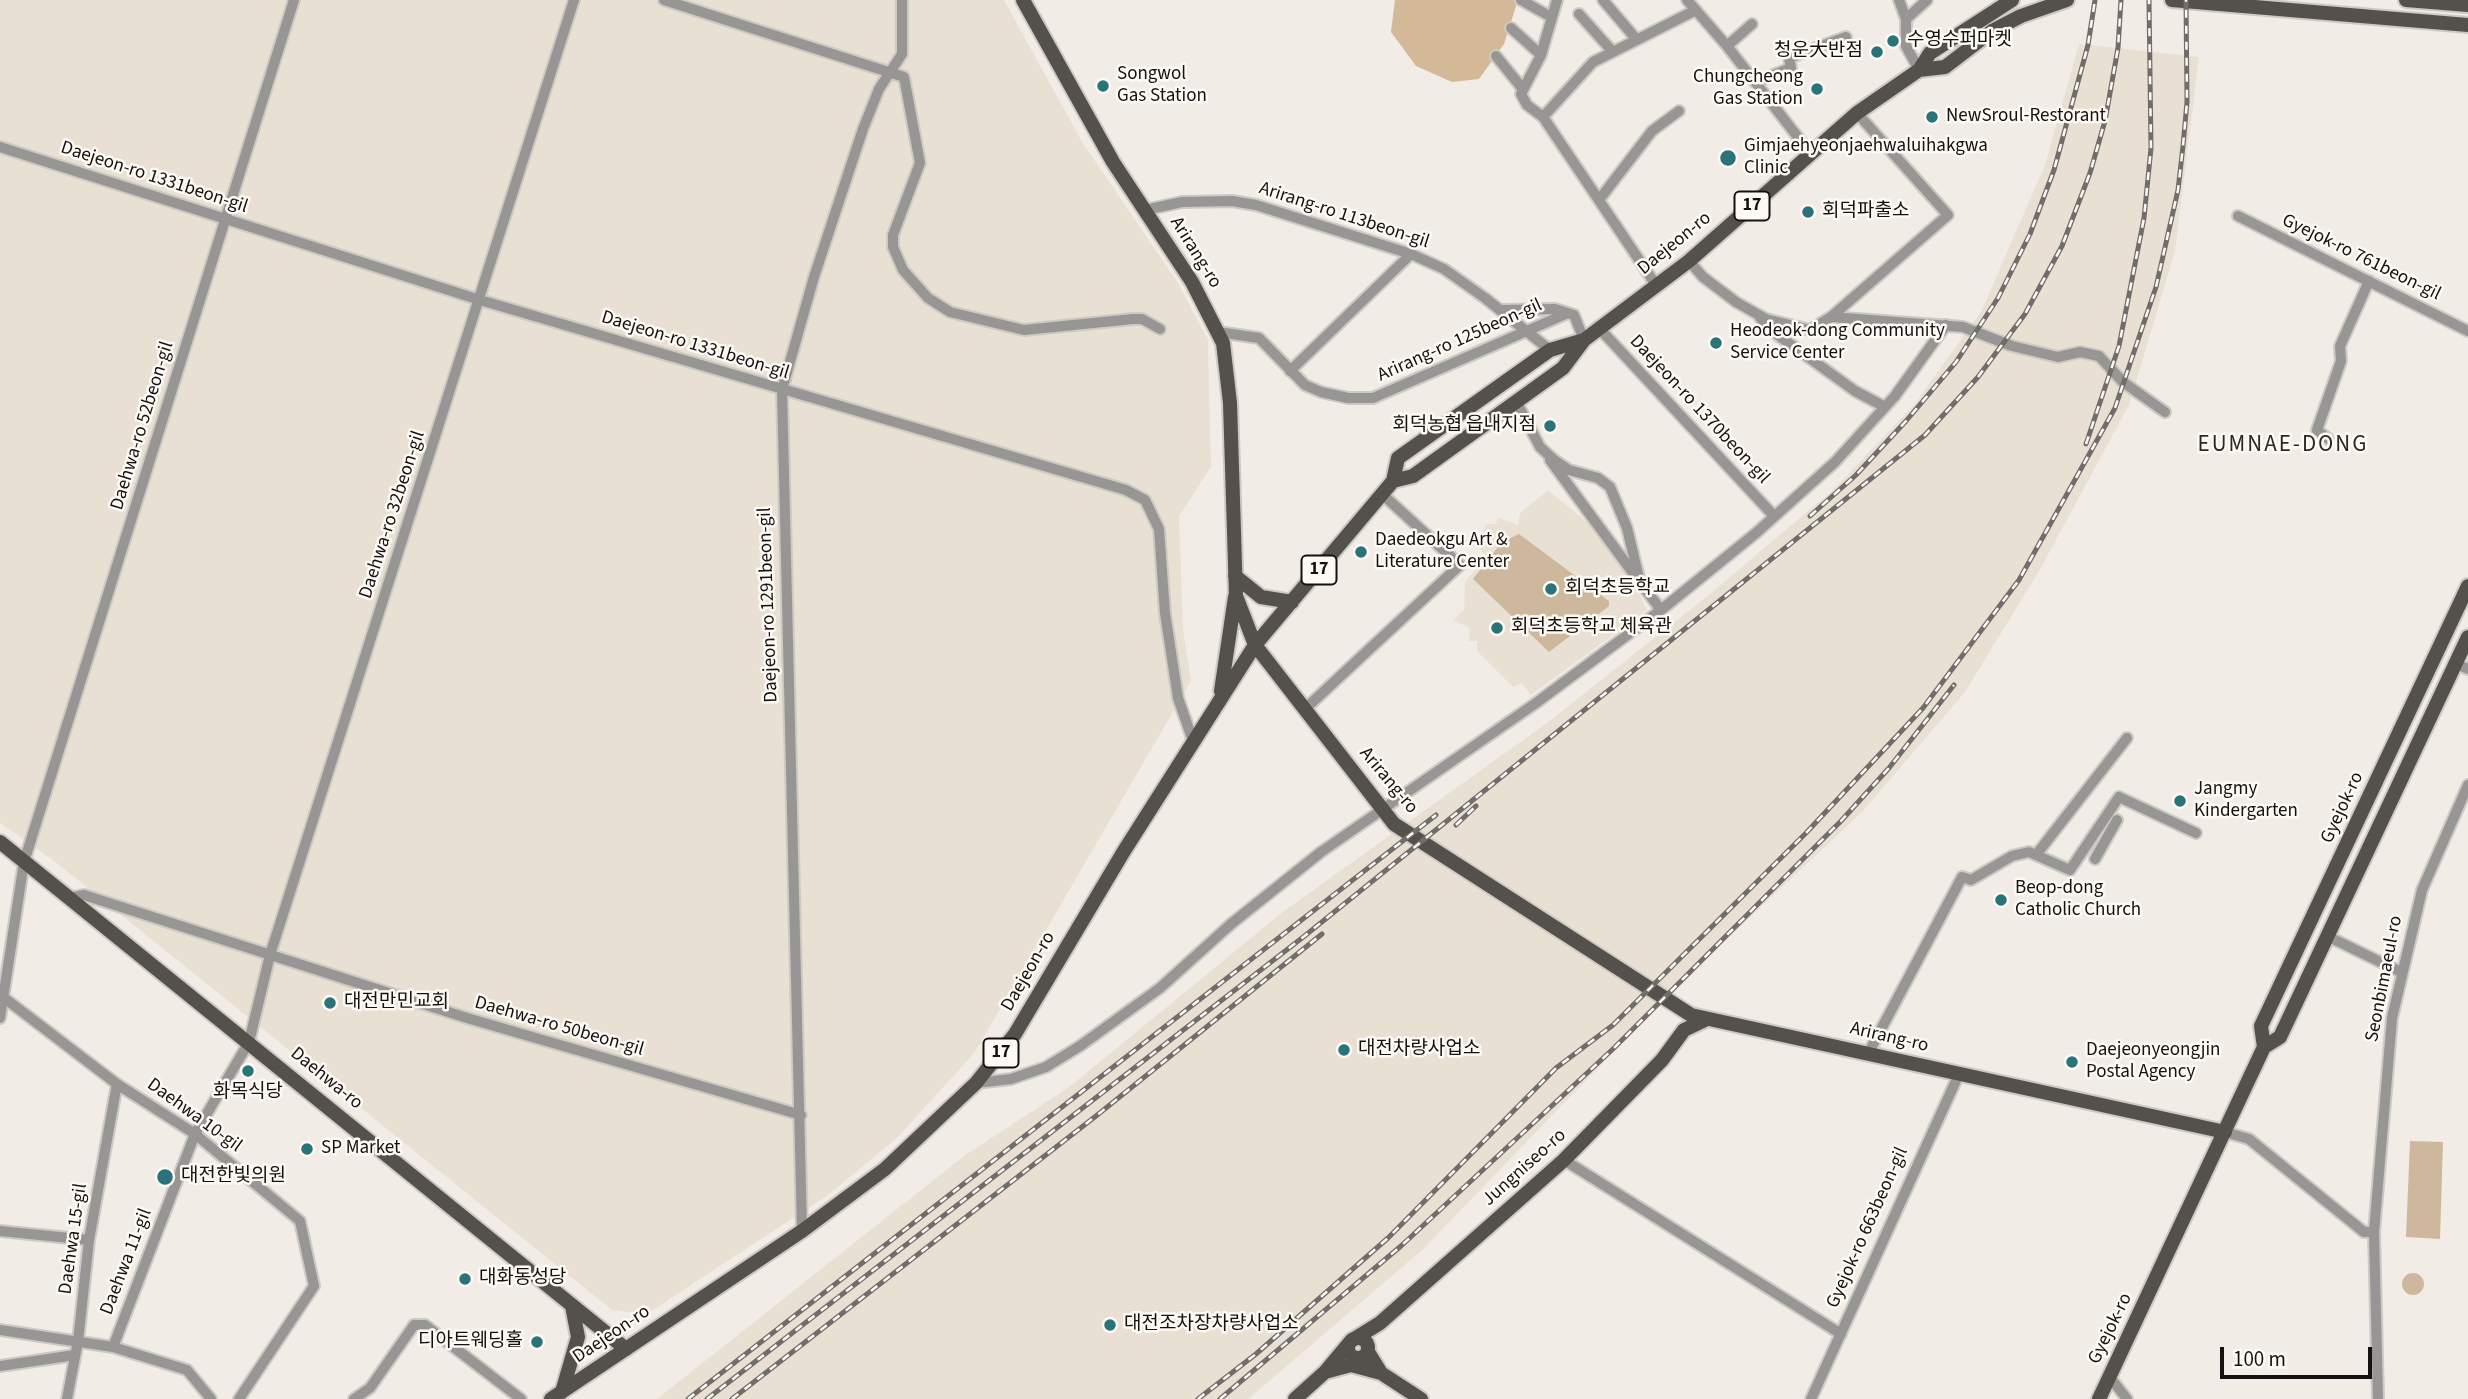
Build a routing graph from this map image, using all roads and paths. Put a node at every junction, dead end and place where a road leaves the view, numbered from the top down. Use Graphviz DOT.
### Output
graph roads {
  1 [pos="294,0"];
  2 [pos="574,0"];
  3 [pos="664,0"];
  4 [pos="902,0"];
  5 [pos="1023,0"];
  6 [pos="1521,0"];
  7 [pos="1557,0"];
  8 [pos="1603,0"];
  9 [pos="1687,0"];
  10 [pos="1899,0"];
  11 [pos="1927,0"];
  12 [pos="2012,0"];
  13 [pos="2067,0"];
  14 [pos="2172,0"];
  15 [pos="2406,0"];
  16 [pos="2468,5"];
  17 [pos="1696,10"];
  18 [pos="1579,14"];
  19 [pos="1552,18"];
  20 [pos="1906,19"];
  21 [pos="1752,24"];
  22 [pos="2468,25"];
  23 [pos="1511,28"];
  24 [pos="1846,37"];
  25 [pos="1637,40"];
  26 [pos="1727,46"];
  27 [pos="1612,52"];
  28 [pos="1541,55"];
  29 [pos="1496,56"];
  30 [pos="1919,70"];
  31 [pos="889,72"];
  32 [pos="1756,82"];
  33 [pos="1522,88"];
  34 [pos="1679,111"];
  35 [pos="1857,113"];
  36 [pos="1543,117"];
  37 [pos="0,147"];
  38 [pos="1811,154"];
  39 [pos="1599,200"];
  40 [pos="1145,210"];
  41 [pos="2238,216"];
  42 [pos="226,219"];
  43 [pos="1411,254"];
  44 [pos="1689,261"];
  45 [pos="2369,281"];
  46 [pos="1656,285"];
  47 [pos="480,300"];
  48 [pos="1502,310"];
  49 [pos="1568,313"];
  50 [pos="1758,314"];
  51 [pos="1831,317"];
  52 [pos="1946,325"];
  53 [pos="1599,328"];
  54 [pos="1160,329"];
  55 [pos="1528,331"];
  56 [pos="2468,331"];
  57 [pos="1219,332"];
  58 [pos="1584,340"];
  59 [pos="1550,350"];
  60 [pos="1290,371"];
  61 [pos="782,390"];
  62 [pos="1516,401"];
  63 [pos="1885,407"];
  64 [pos="2165,412"];
  65 [pos="2328,439"];
  66 [pos="1540,447"];
  67 [pos="1393,481"];
  68 [pos="1381,493"];
  69 [pos="1774,516"];
  70 [pos="1235,576"];
  71 [pos="1640,582"];
  72 [pos="2468,586"];
  73 [pos="1236,596"];
  74 [pos="1292,602"];
  75 [pos="1661,610"];
  76 [pos="2468,637"];
  77 [pos="1255,645"];
  78 [pos="2462,666"];
  79 [pos="1220,698"];
  80 [pos="1305,709"];
  81 [pos="2126,738"];
  82 [pos="1192,741"];
  83 [pos="2468,785"];
  84 [pos="1383,809"];
  85 [pos="2117,820"];
  86 [pos="2196,833"];
  87 [pos="0,842"];
  88 [pos="2036,855"];
  89 [pos="2095,859"];
  90 [pos="24,862"];
  91 [pos="69,898"];
  92 [pos="2328,936"];
  93 [pos="270,955"];
  94 [pos="2401,972"];
  95 [pos="3,997"];
  96 [pos="1678,1007"];
  97 [pos="0,1018"];
  98 [pos="1705,1020"];
  99 [pos="1684,1030"];
  100 [pos="249,1042"];
  101 [pos="2264,1047"];
  102 [pos="1869,1052"];
  103 [pos="1959,1074"];
  104 [pos="976,1083"];
  105 [pos="117,1084"];
  106 [pos="801,1115"];
  107 [pos="2225,1132"];
  108 [pos="195,1134"];
  109 [pos="1564,1160"];
  110 [pos="0,1231"];
  111 [pos="802,1231"];
  112 [pos="2374,1232"];
  113 [pos="89,1240"];
  114 [pos="571,1304"];
  115 [pos="1378,1326"];
  116 [pos="0,1330"];
  117 [pos="1841,1335"];
  118 [pos="78,1341"];
  119 [pos="1351,1341"];
  120 [pos="113,1347"];
  121 [pos="626,1349"];
  122 [pos="1361,1353"];
  123 [pos="75,1355"];
  124 [pos="0,1366"];
  125 [pos="1330,1370"];
  126 [pos="1377,1370"];
  127 [pos="2109,1376"];
  128 [pos="556,1395"];
  129 [pos="67,1399"];
  130 [pos="211,1399"];
  131 [pos="239,1399"];
  132 [pos="354,1399"];
  133 [pos="521,1399"];
  134 [pos="1295,1399"];
  135 [pos="1421,1399"];
  136 [pos="1811,1399"];
  137 [pos="2099,1399"];
  138 [pos="2127,1399"];
  139 [pos="2378,1399"];
  1 -- 42 [label="street, Daehwa-ro 52beon-gil"];
  2 -- 47 [label="street, Daehwa-ro 32beon-gil"];
  3 -- 31 [label="street"];
  4 -- 31 [label="street, Daejeon-ro 1291beon-gil"];
  5 -- 40 [label="main road, Arirang-ro"];
  6 -- 19 [label="street"];
  7 -- 19 [label="street"];
  8 -- 25 [label="street"];
  9 -- 17 [label="street"];
  10 -- 20 [label="street"];
  11 -- 20 [label="street"];
  12 -- 30 [label="main road, Daejeon-ro / 17"];
  13 -- 30 [label="main road, Daejeon-ro / 17"];
  14 -- 22 [label="main road"];
  15 -- 16 [label="main road"];
  17 -- 25 [label="street"];
  17 -- 26 [label="street"];
  18 -- 27 [label="street"];
  19 -- 28 [label="street"];
  20 -- 30 [label="street"];
  21 -- 26 [label="street"];
  23 -- 28 [label="street"];
  24 -- 32 [label="street"];
  25 -- 27 [label="street"];
  26 -- 32 [label="street"];
  27 -- 36 [label="street"];
  28 -- 33 [label="street"];
  29 -- 33 [label="street"];
  30 -- 35 [label="main road, Daejeon-ro / 17"];
  31 -- 54 [label="street"];
  31 -- 61 [label="street, Daejeon-ro 1291beon-gil"];
  32 -- 38 [label="street"];
  33 -- 36 [label="street"];
  34 -- 39 [label="street"];
  35 -- 38 [label="main road, Daejeon-ro / 17"];
  35 -- 51 [label="street"];
  36 -- 39 [label="street"];
  37 -- 42 [label="street, Daejeon-ro 1331beon-gil"];
  38 -- 44 [label="main road, Daejeon-ro / 17"];
  39 -- 46 [label="street"];
  40 -- 43 [label="street, Arirang-ro 113beon-gil"];
  40 -- 57 [label="main road, Arirang-ro"];
  41 -- 45 [label="street, Gyejok-ro 761beon-gil"];
  42 -- 47 [label="street, Daejeon-ro 1331beon-gil"];
  42 -- 90 [label="street, Daehwa-ro 52beon-gil"];
  43 -- 48 [label="street, Arirang-ro 113beon-gil"];
  43 -- 60 [label="street"];
  44 -- 46 [label="main road, Daejeon-ro / 17"];
  44 -- 50 [label="street"];
  45 -- 56 [label="street, Gyejok-ro 761beon-gil"];
  45 -- 65 [label="street"];
  46 -- 53 [label="main road, Daejeon-ro / 17"];
  47 -- 61 [label="street, Daejeon-ro 1331beon-gil"];
  47 -- 93 [label="street, Daehwa-ro 32beon-gil"];
  48 -- 49 [label="street"];
  48 -- 55 [label="street, Arirang-ro 113beon-gil"];
  49 -- 55 [label="street, Arirang-ro 125beon-gil"];
  49 -- 58 [label="street"];
  50 -- 51 [label="street"];
  50 -- 63 [label="street"];
  51 -- 52 [label="street"];
  52 -- 63 [label="street"];
  52 -- 64 [label="street"];
  53 -- 58 [label="main road, Daejeon-ro / 17"];
  53 -- 69 [label="street, Daejeon-ro 1370beon-gil"];
  55 -- 59 [label="street, Arirang-ro 113beon-gil"];
  55 -- 60 [label="street, Arirang-ro 125beon-gil"];
  57 -- 60 [label="street, Arirang-ro 125beon-gil"];
  57 -- 70 [label="main road, Arirang-ro"];
  58 -- 59 [label="main road, Daejeon-ro / 17"];
  58 -- 62 [label="main road, Daejeon-ro / 17"];
  59 -- 67 [label="main road, Daejeon-ro / 17"];
  61 -- 82 [label="street, Daejeon-ro 1331beon-gil"];
  61 -- 106 [label="street, Daejeon-ro 1291beon-gil"];
  62 -- 66 [label="street"];
  62 -- 67 [label="main road, Daejeon-ro / 17"];
  63 -- 69 [label="street"];
  66 -- 71 [label="street"];
  66 -- 71 [label="street"];
  67 -- 68 [label="main road, Daejeon-ro / 17"];
  68 -- 74 [label="main road, Daejeon-ro / 17"];
  68 -- 80 [label="street"];
  69 -- 75 [label="street"];
  70 -- 73 [label="main road, Arirang-ro"];
  70 -- 74 [label="main road"];
  71 -- 75 [label="street"];
  72 -- 101 [label="main road, Gyejok-ro"];
  73 -- 77 [label="main road, Arirang-ro"];
  73 -- 79 [label="main road"];
  74 -- 77 [label="main road, Daejeon-ro / 17"];
  75 -- 84 [label="street"];
  76 -- 78 [label="main road, Gyejok-ro"];
  77 -- 79 [label="main road, Daejeon-ro / 17"];
  77 -- 80 [label="main road, Arirang-ro"];
  78 -- 92 [label="main road, Gyejok-ro"];
  79 -- 82 [label="main road, Daejeon-ro / 17"];
  80 -- 84 [label="main road, Arirang-ro"];
  81 -- 88 [label="street"];
  82 -- 104 [label="main road, Daejeon-ro / 17"];
  83 -- 94 [label="street, Seonbimaeul-ro"];
  84 -- 96 [label="main road, Arirang-ro"];
  84 -- 104 [label="street"];
  85 -- 89 [label="street"];
  86 -- 88 [label="street"];
  87 -- 90 [label="main road, Daehwa-ro"];
  88 -- 102 [label="street"];
  90 -- 91 [label="main road, Daehwa-ro"];
  90 -- 95 [label="street, Daehwa-ro 52beon-gil"];
  91 -- 93 [label="street, Daehwa-ro 50beon-gil"];
  91 -- 100 [label="main road, Daehwa-ro"];
  92 -- 94 [label="street"];
  92 -- 101 [label="main road, Gyejok-ro"];
  93 -- 100 [label="street, Daehwa-ro 32beon-gil"];
  93 -- 106 [label="street, Daehwa-ro 50beon-gil"];
  94 -- 112 [label="street, Seonbimaeul-ro"];
  95 -- 97 [label="street, Daehwa-ro 52beon-gil"];
  95 -- 105 [label="street, Daehwa 10-gil"];
  96 -- 98 [label="main road, Arirang-ro"];
  96 -- 99 [label="main road"];
  98 -- 99 [label="main road, Jungniseo-ro"];
  98 -- 102 [label="main road, Arirang-ro"];
  99 -- 109 [label="main road, Jungniseo-ro"];
  100 -- 108 [label="street, Daehwa 11-gil"];
  100 -- 114 [label="main road, Daehwa-ro"];
  101 -- 107 [label="main road, Gyejok-ro"];
  102 -- 103 [label="main road, Arirang-ro"];
  103 -- 107 [label="main road, Arirang-ro"];
  103 -- 117 [label="street, Gyejok-ro 663beon-gil"];
  104 -- 111 [label="main road, Daejeon-ro / 17"];
  105 -- 108 [label="street, Daehwa 10-gil"];
  105 -- 113 [label="street, Daehwa 15-gil"];
  106 -- 111 [label="street, Daejeon-ro 1291beon-gil"];
  107 -- 112 [label="street"];
  107 -- 127 [label="main road, Gyejok-ro"];
  108 -- 120 [label="street, Daehwa 11-gil"];
  108 -- 131 [label="street, Daehwa 10-gil"];
  109 -- 115 [label="main road, Jungniseo-ro"];
  109 -- 117 [label="street"];
  110 -- 113 [label="street"];
  111 -- 121 [label="main road, Daejeon-ro / 17"];
  112 -- 139 [label="street, Seonbimaeul-ro"];
  113 -- 118 [label="street, Daehwa 15-gil"];
  114 -- 121 [label="main road, Daehwa-ro"];
  114 -- 128 [label="main road"];
  115 -- 119 [label="main road"];
  115 -- 122 [label="main road"];
  115 -- 126 [label="main road"];
  116 -- 118 [label="street"];
  117 -- 136 [label="street, Gyejok-ro 663beon-gil"];
  118 -- 120 [label="street"];
  118 -- 123 [label="street, Daehwa 15-gil"];
  119 -- 122 [label="main road"];
  119 -- 125 [label="main road"];
  120 -- 130 [label="street"];
  121 -- 128 [label="main road, Daejeon-ro / 17"];
  122 -- 125 [label="main road"];
  122 -- 126 [label="main road"];
  123 -- 124 [label="street"];
  123 -- 129 [label="street, Daehwa 15-gil"];
  125 -- 126 [label="main road"];
  125 -- 134 [label="main road"];
  126 -- 135 [label="main road"];
  127 -- 137 [label="main road, Gyejok-ro"];
  127 -- 138 [label="street"];
  132 -- 133 [label="street"];
}
